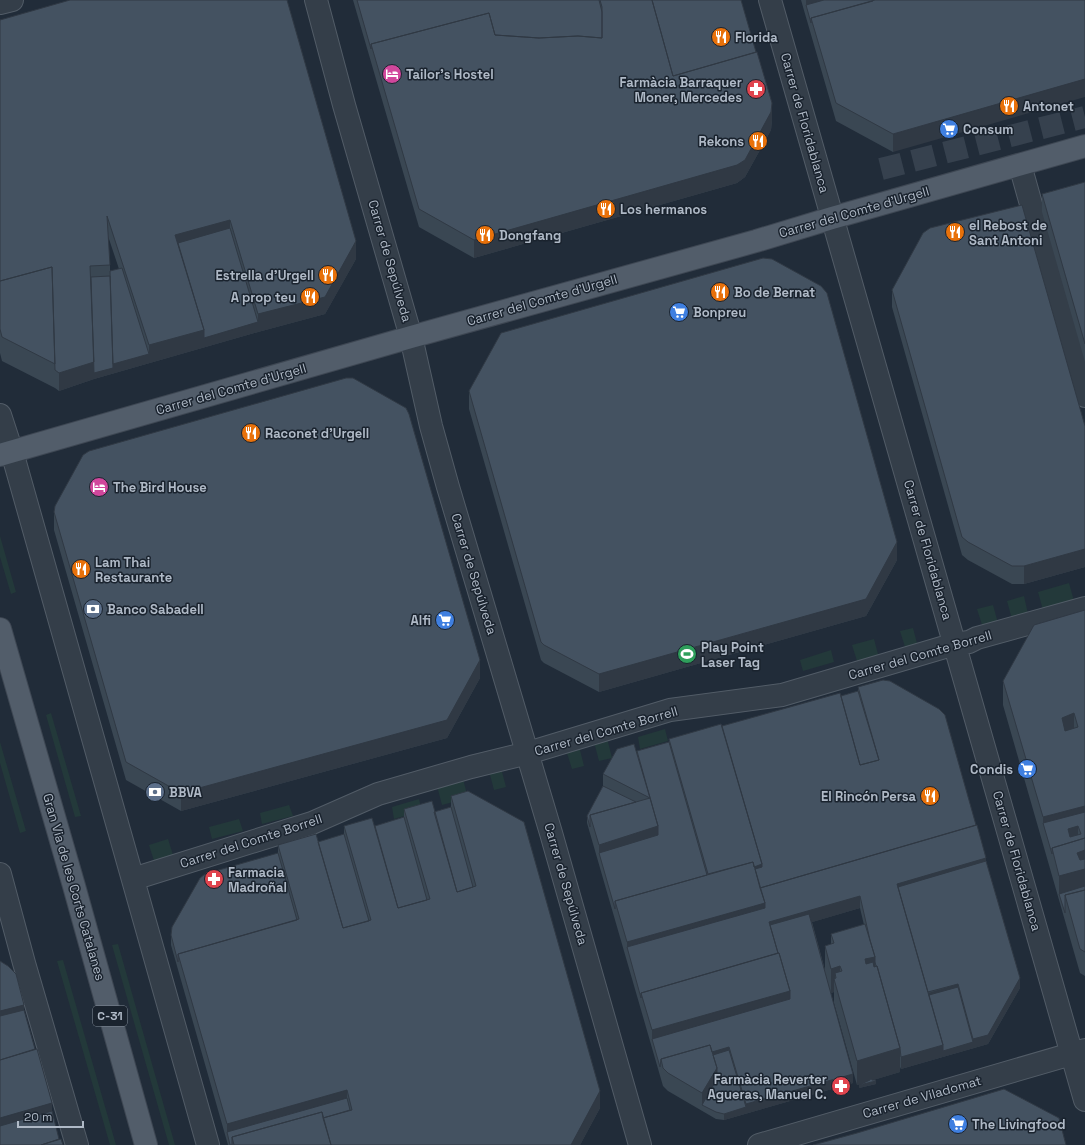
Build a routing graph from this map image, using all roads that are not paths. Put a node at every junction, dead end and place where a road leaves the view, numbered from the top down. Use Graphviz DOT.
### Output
graph roads {
  1 [pos="12,0"];
  2 [pos="316,0"];
  3 [pos="770,0"];
  4 [pos="0,4"];
  5 [pos="1085,146"];
  6 [pos="1020,165"];
  7 [pos="832,218"];
  8 [pos="411,337"];
  9 [pos="1085,396"];
  10 [pos="0,415"];
  11 [pos="6,453"];
  12 [pos="1085,608"];
  13 [pos="0,629"];
  14 [pos="955,644"];
  15 [pos="528,753"];
  16 [pos="0,874"];
  17 [pos="133,878"];
  18 [pos="4,906"];
  19 [pos="1079,1052"];
  20 [pos="1085,1100"];
  21 [pos="77,1145"];
  22 [pos="146,1145"];
  23 [pos="208,1145"];
  24 [pos="640,1145"];
  25 [pos="758,1145"];
  1 -- 4 [label="street"];
  2 -- 8 [label="street, Carrer de Sepúlveda"];
  3 -- 7 [label="street, Carrer de Floridablanca"];
  5 -- 6 [label="main road, Carrer del Comte d'Urgell"];
  6 -- 7 [label="main road, Carrer del Comte d'Urgell"];
  6 -- 9 [label="street"];
  7 -- 8 [label="main road, Carrer del Comte d'Urgell"];
  7 -- 14 [label="street, Carrer de Floridablanca"];
  8 -- 11 [label="main road, Carrer del Comte d'Urgell"];
  8 -- 15 [label="street, Carrer de Sepúlveda"];
  10 -- 11 [label="street"];
  11 -- 17 [label="street"];
  12 -- 14 [label="street, Carrer del Comte Borrell"];
  13 -- 22 [label="main road, Gran Via de les Corts Catalanes / C-31"];
  14 -- 15 [label="street, Carrer del Comte Borrell"];
  14 -- 19 [label="street, Carrer de Floridablanca"];
  15 -- 17 [label="street, Carrer del Comte Borrell"];
  15 -- 24 [label="street, Carrer de Sepúlveda"];
  16 -- 18 [label="street"];
  17 -- 23 [label="street"];
  18 -- 21 [label="street"];
  19 -- 20 [label="street, Carrer de Floridablanca"];
  19 -- 25 [label="street, Carrer de Viladomat"];
}
